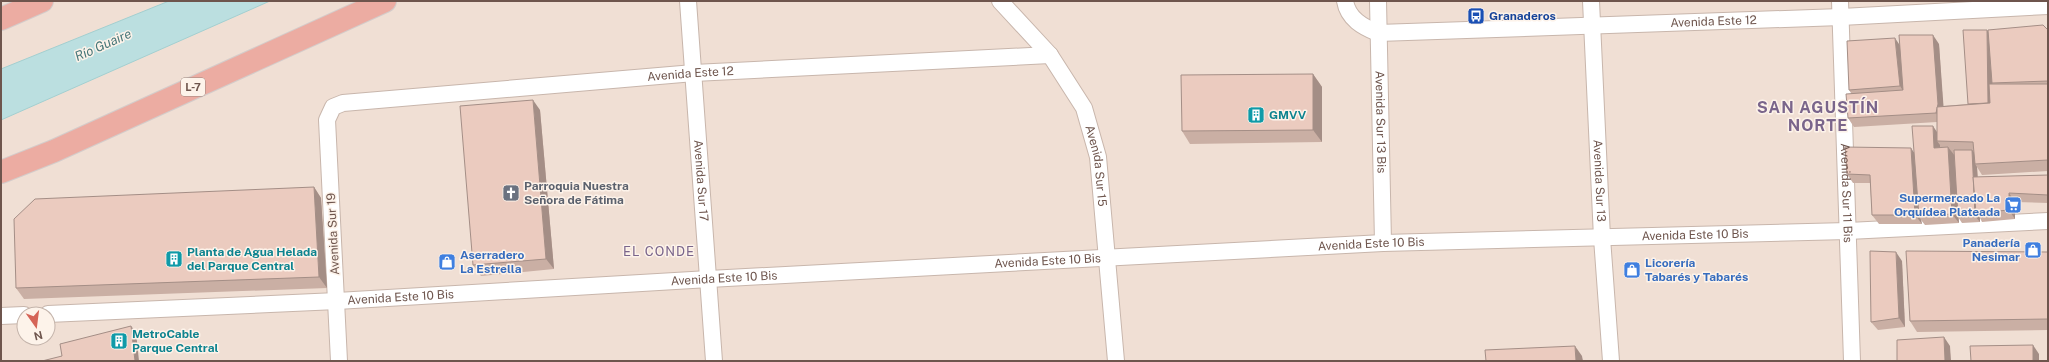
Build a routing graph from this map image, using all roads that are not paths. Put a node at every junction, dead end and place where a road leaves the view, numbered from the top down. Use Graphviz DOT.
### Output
graph roads {
  1 [pos="42,1"];
  2 [pos="385,1"];
  3 [pos="688,1"];
  4 [pos="1000,1"];
  5 [pos="1345,1"];
  6 [pos="1378,1"];
  7 [pos="1591,1"];
  8 [pos="1840,1"];
  9 [pos="2048,6"];
  10 [pos="1841,17"];
  11 [pos="1,18"];
  12 [pos="1591,26"];
  13 [pos="1378,33"];
  14 [pos="1050,55"];
  15 [pos="694,73"];
  16 [pos="333,107"];
  17 [pos="1,172"];
  18 [pos="2048,221"];
  19 [pos="1848,231"];
  20 [pos="1602,238"];
  21 [pos="1383,243"];
  22 [pos="1107,258"];
  23 [pos="709,279"];
  24 [pos="337,301"];
  25 [pos="56,314"];
  26 [pos="16,315"];
  27 [pos="1,316"];
  28 [pos="339,361"];
  29 [pos="714,361"];
  30 [pos="1116,361"];
  31 [pos="1611,361"];
  32 [pos="1852,361"];
  1 -- 11 [label="highway"];
  2 -- 17 [label="highway, L-7"];
  3 -- 15 [label="street, Avenida Sur 17"];
  4 -- 14 [label="street, Avenida Sur 15"];
  5 -- 13 [label="street"];
  6 -- 13 [label="street, Avenida Sur 13 Bis"];
  7 -- 12 [label="street, Avenida Sur 13"];
  8 -- 10 [label="street, Avenida Sur 11 Bis"];
  9 -- 10 [label="street, Avenida Este 12"];
  10 -- 12 [label="street, Avenida Este 12"];
  10 -- 19 [label="street, Avenida Sur 11 Bis"];
  12 -- 13 [label="street, Avenida Este 12"];
  12 -- 20 [label="street, Avenida Sur 13"];
  13 -- 21 [label="street, Avenida Sur 13 Bis"];
  14 -- 15 [label="street, Avenida Este 12"];
  14 -- 22 [label="street, Avenida Sur 15"];
  15 -- 16 [label="street, Avenida Este 12"];
  15 -- 23 [label="street, Avenida Sur 17"];
  16 -- 24 [label="street, Avenida Sur 19"];
  18 -- 19 [label="street, Avenida Este 10 Bis"];
  19 -- 20 [label="street, Avenida Este 10 Bis"];
  19 -- 32 [label="street, Avenida Sur 11 Bis"];
  20 -- 21 [label="street, Avenida Este 10 Bis"];
  20 -- 31 [label="street, Avenida Sur 13"];
  21 -- 22 [label="street, Avenida Este 10 Bis"];
  22 -- 23 [label="street, Avenida Este 10 Bis"];
  22 -- 30 [label="street, Avenida Sur 15"];
  23 -- 24 [label="street, Avenida Este 10 Bis"];
  23 -- 29 [label="street, Avenida Sur 17"];
  24 -- 25 [label="street, Avenida Este 10 Bis"];
  24 -- 28 [label="street, Avenida Sur 19"];
  26 -- 27 [label="street"];
}
